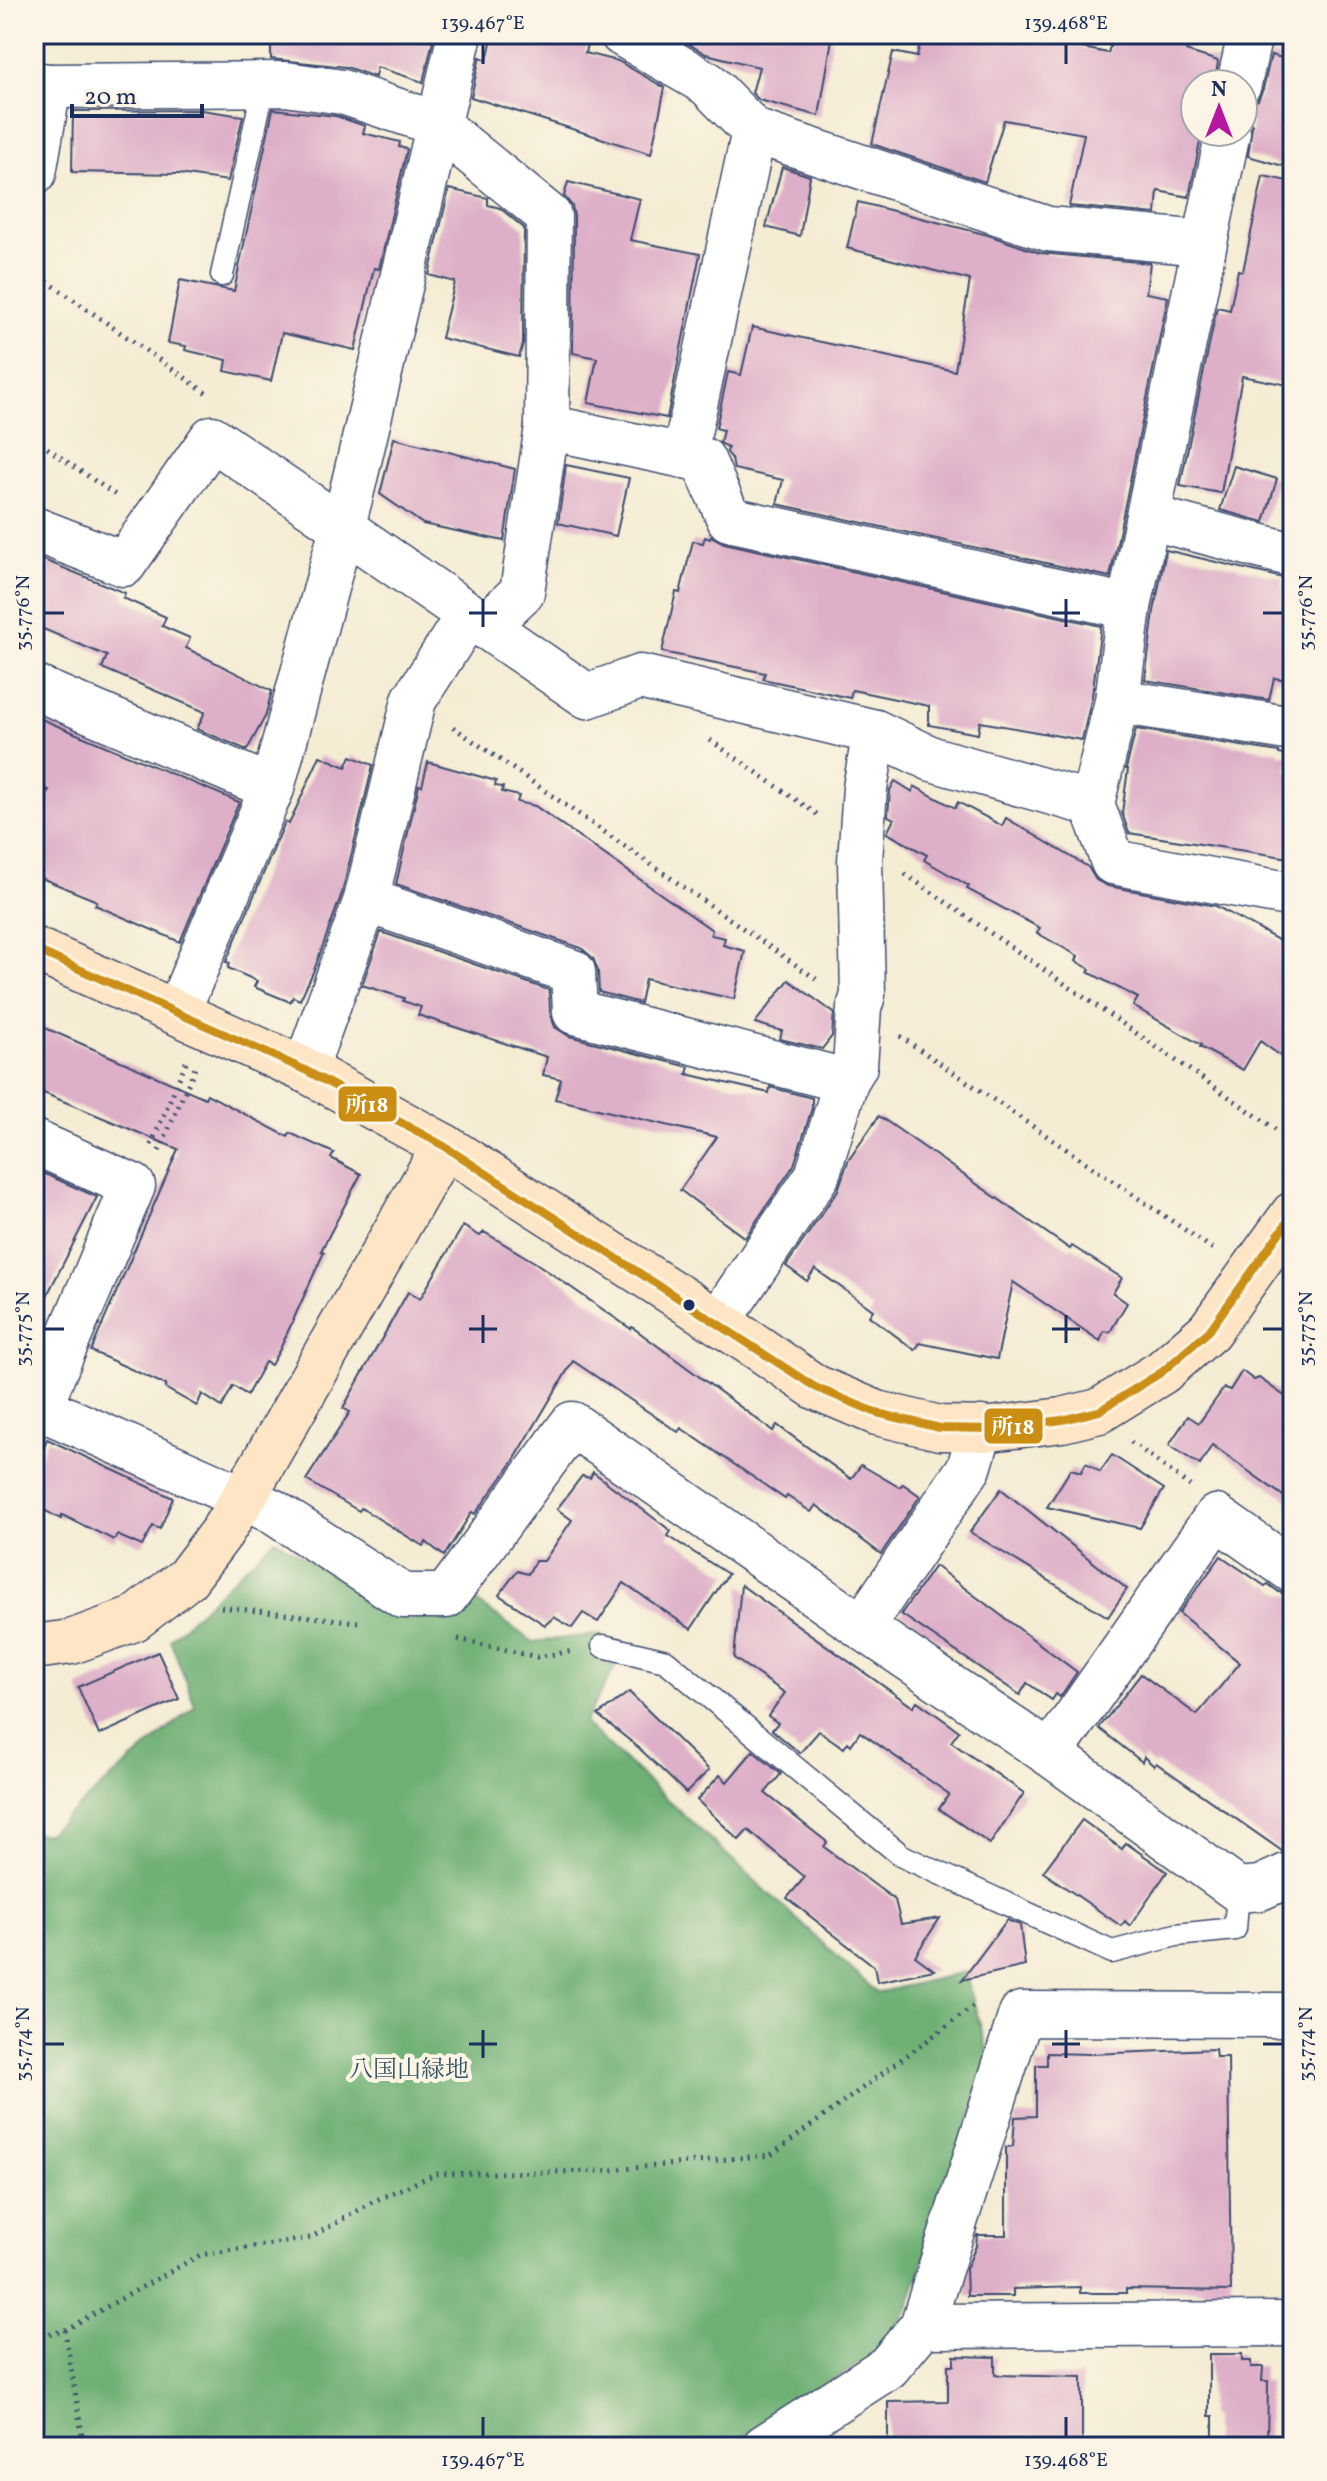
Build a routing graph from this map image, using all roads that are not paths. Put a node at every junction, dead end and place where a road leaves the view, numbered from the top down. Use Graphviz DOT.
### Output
graph roads {
  1 [pos="460,34"];
  2 [pos="622,34"];
  3 [pos="1250,34"];
  4 [pos="1243,68"];
  5 [pos="41,85"];
  6 [pos="264,85"];
  7 [pos="440,127"];
  8 [pos="754,131"];
  9 [pos="1224,148"];
  10 [pos="34,173"];
  11 [pos="1203,243"];
  12 [pos="222,275"];
  13 [pos="547,427"];
  14 [pos="684,456"];
  15 [pos="1148,517"];
  16 [pos="34,529"];
  17 [pos="342,529"];
  18 [pos="1293,555"];
  19 [pos="1129,607"];
  20 [pos="476,621"];
  21 [pos="34,687"];
  22 [pos="1117,701"];
  23 [pos="1293,729"];
  24 [pos="875,732"];
  25 [pos="272,788"];
  26 [pos="1092,804"];
  27 [pos="1293,895"];
  28 [pos="366,900"];
  29 [pos="34,949"];
  30 [pos="178,1011"];
  31 [pos="305,1070"];
  32 [pos="846,1081"];
  33 [pos="34,1142"];
  34 [pos="444,1146"];
  35 [pos="1293,1214"];
  36 [pos="718,1322"];
  37 [pos="37,1406"];
  38 [pos="981,1428"];
  39 [pos="244,1497"];
  40 [pos="1293,1571"];
  41 [pos="862,1627"];
  42 [pos="603,1646"];
  43 [pos="34,1647"];
  44 [pos="1050,1754"];
  45 [pos="1293,1873"];
  46 [pos="1238,1890"];
  47 [pos="1293,2015"];
  48 [pos="1293,2324"];
  49 [pos="922,2326"];
  50 [pos="764,2447"];
  1 -- 7 [label="street"];
  2 -- 8 [label="street"];
  3 -- 4 [label="street"];
  5 -- 6 [label="street"];
  5 -- 10 [label="street"];
  6 -- 7 [label="street"];
  6 -- 12 [label="lane"];
  7 -- 13 [label="street"];
  7 -- 17 [label="street"];
  8 -- 11 [label="street"];
  8 -- 14 [label="street"];
  9 -- 11 [label="street"];
  11 -- 15 [label="street"];
  13 -- 14 [label="street"];
  13 -- 20 [label="street"];
  14 -- 19 [label="street"];
  15 -- 18 [label="street"];
  15 -- 19 [label="street"];
  16 -- 17 [label="street"];
  17 -- 20 [label="street"];
  17 -- 25 [label="street"];
  19 -- 22 [label="street"];
  20 -- 24 [label="street"];
  20 -- 28 [label="street"];
  21 -- 25 [label="street"];
  22 -- 23 [label="street"];
  22 -- 26 [label="street"];
  24 -- 26 [label="street"];
  24 -- 32 [label="street"];
  25 -- 30 [label="street"];
  26 -- 27 [label="street"];
  28 -- 31 [label="street"];
  28 -- 32 [label="street"];
  29 -- 30 [label="street"];
  30 -- 31 [label="street"];
  31 -- 34 [label="street"];
  32 -- 36 [label="street"];
  33 -- 37 [label="street"];
  34 -- 36 [label="street"];
  34 -- 39 [label="street"];
  35 -- 38 [label="street"];
  36 -- 38 [label="street"];
  37 -- 39 [label="street"];
  38 -- 41 [label="street"];
  39 -- 41 [label="street"];
  39 -- 43 [label="street"];
  40 -- 44 [label="street"];
  41 -- 44 [label="street"];
  42 -- 46 [label="lane"];
  44 -- 46 [label="street"];
  45 -- 46 [label="street"];
  47 -- 49 [label="street"];
  48 -- 49 [label="street"];
  49 -- 50 [label="street"];
}
